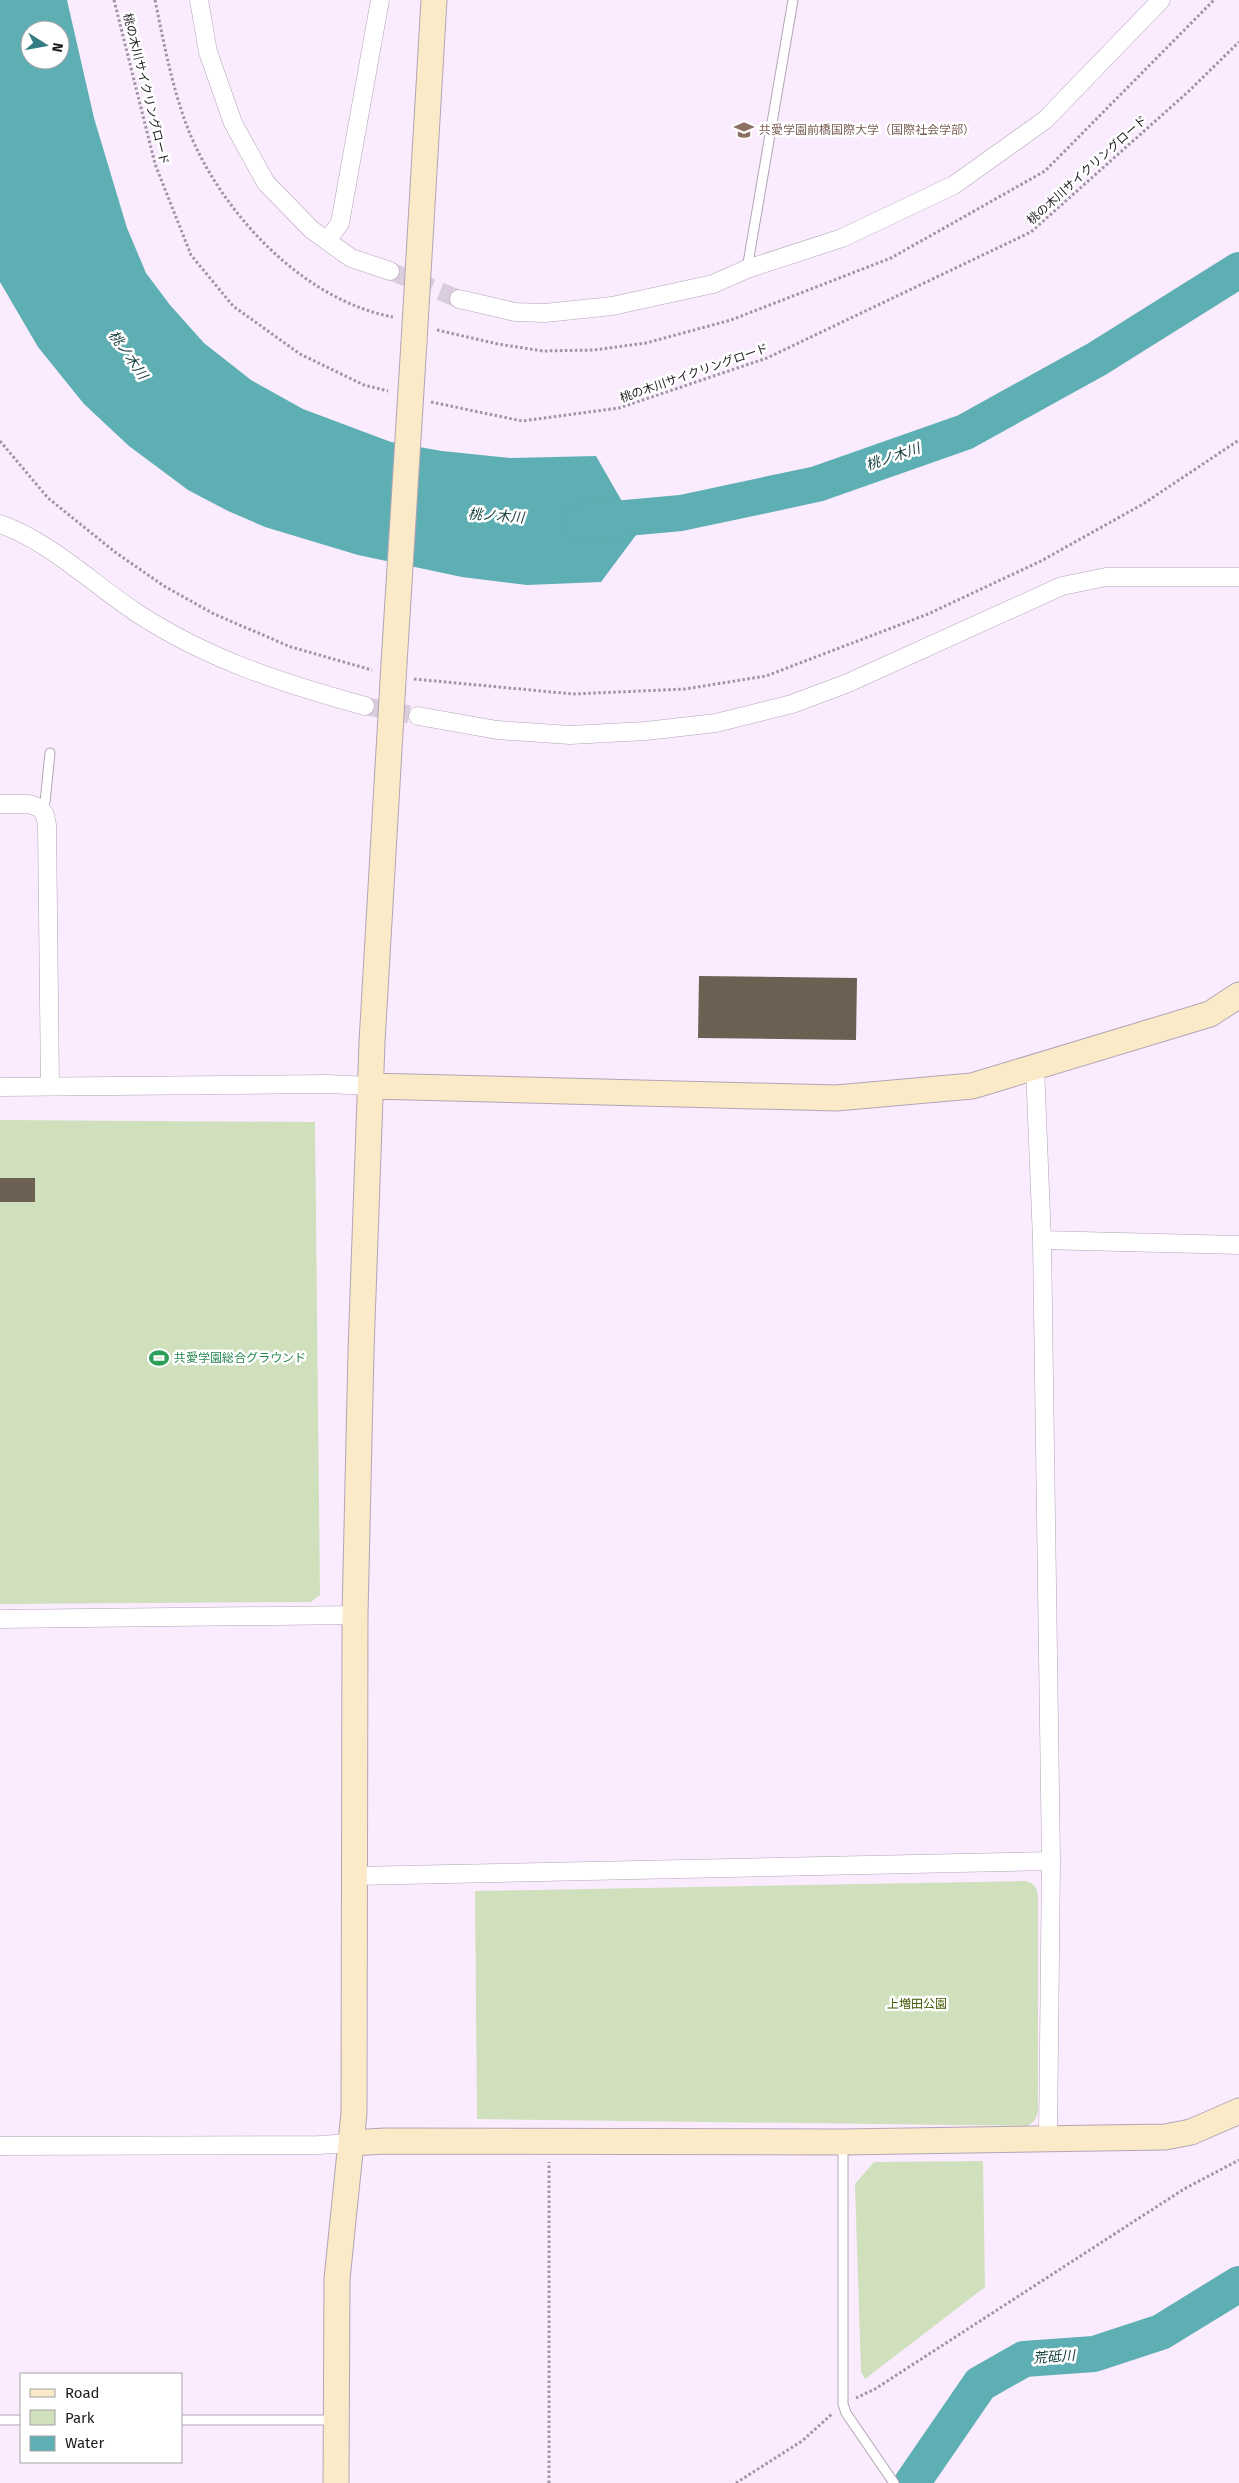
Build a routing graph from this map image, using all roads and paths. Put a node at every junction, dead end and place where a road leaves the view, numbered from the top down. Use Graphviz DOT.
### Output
graph roads {
  1 [pos="114,0"];
  2 [pos="199,0"];
  3 [pos="380,0"];
  4 [pos="434,0"];
  5 [pos="793,0"];
  6 [pos="1161,0"];
  7 [pos="1239,42"];
  8 [pos="328,241"];
  9 [pos="747,269"];
  10 [pos="390,271"];
  11 [pos="459,299"];
  12 [pos="391,392"];
  13 [pos="426,401"];
  14 [pos="1239,440"];
  15 [pos="0,441"];
  16 [pos="0,524"];
  17 [pos="1239,576"];
  18 [pos="394,671"];
  19 [pos="364,706"];
  20 [pos="418,716"];
  21 [pos="50,753"];
  22 [pos="0,804"];
  23 [pos="40,808"];
  24 [pos="1239,995"];
  25 [pos="1035,1067"];
  26 [pos="50,1086"];
  27 [pos="371,1086"];
  28 [pos="0,1087"];
  29 [pos="1042,1240"];
  30 [pos="1239,1245"];
  31 [pos="355,1615"];
  32 [pos="0,1619"];
  33 [pos="1051,1862"];
  34 [pos="354,1876"];
  35 [pos="1239,2111"];
  36 [pos="1048,2138"];
  37 [pos="549,2141"];
  38 [pos="843,2142"];
  39 [pos="351,2143"];
  40 [pos="0,2146"];
  41 [pos="1239,2160"];
  42 [pos="845,2408"];
  43 [pos="0,2420"];
  44 [pos="20,2420"];
  45 [pos="182,2420"];
  46 [pos="336,2420"];
  47 [pos="336,2483"];
  48 [pos="549,2483"];
  49 [pos="736,2483"];
  50 [pos="894,2483"];
  1 -- 12 [label="path, 桃の木川サイクリングロード"];
  2 -- 8 [label="street"];
  3 -- 8 [label="street"];
  4 -- 18 [label="street, bridge"];
  5 -- 9 [label="lane"];
  6 -- 9 [label="street"];
  7 -- 13 [label="path, 桃の木川サイクリングロード"];
  8 -- 10 [label="street"];
  9 -- 11 [label="street"];
  14 -- 18 [label="path"];
  15 -- 18 [label="path"];
  16 -- 19 [label="street"];
  17 -- 20 [label="street"];
  18 -- 27 [label="street"];
  21 -- 23 [label="lane"];
  22 -- 23 [label="street"];
  23 -- 26 [label="street"];
  24 -- 25 [label="street"];
  25 -- 27 [label="street"];
  25 -- 29 [label="street"];
  26 -- 27 [label="street"];
  26 -- 28 [label="street"];
  27 -- 31 [label="street"];
  29 -- 30 [label="street"];
  29 -- 33 [label="street"];
  31 -- 32 [label="street"];
  31 -- 34 [label="street"];
  33 -- 34 [label="street"];
  33 -- 36 [label="street"];
  34 -- 39 [label="street"];
  35 -- 36 [label="street"];
  36 -- 38 [label="street"];
  37 -- 38 [label="street"];
  37 -- 39 [label="street"];
  37 -- 48 [label="path"];
  38 -- 42 [label="lane"];
  39 -- 40 [label="street"];
  39 -- 46 [label="street"];
  41 -- 42 [label="path"];
  42 -- 49 [label="path"];
  42 -- 50 [label="lane"];
  43 -- 44 [label="lane"];
  45 -- 46 [label="lane"];
  46 -- 47 [label="street"];
}
